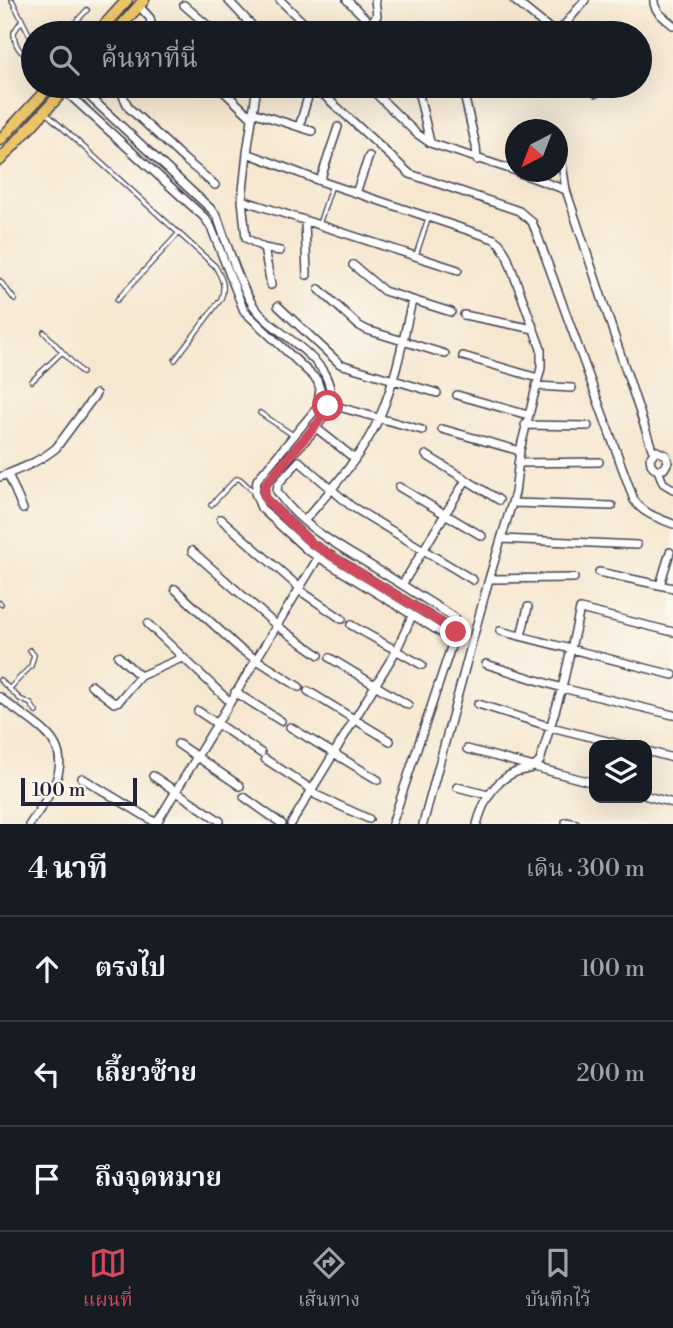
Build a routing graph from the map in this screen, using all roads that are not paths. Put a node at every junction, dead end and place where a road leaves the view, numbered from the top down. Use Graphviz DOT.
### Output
graph roads {
  1 [pos="12,0"];
  2 [pos="127,0"];
  3 [pos="229,0"];
  4 [pos="280,0"];
  5 [pos="347,0"];
  6 [pos="375,0"];
  7 [pos="514,0"];
  8 [pos="585,0"];
  9 [pos="654,0"];
  10 [pos="142,3"];
  11 [pos="184,5"];
  12 [pos="87,10"];
  13 [pos="22,20"];
  14 [pos="76,21"];
  15 [pos="108,21"];
  16 [pos="126,21"];
  17 [pos="151,21"];
  18 [pos="202,21"];
  19 [pos="248,21"];
  20 [pos="302,21"];
  21 [pos="368,21"];
  22 [pos="373,21"];
  23 [pos="541,21"];
  24 [pos="567,21"];
  25 [pos="21,22"];
  26 [pos="673,25"];
  27 [pos="21,51"];
  28 [pos="38,98"];
  29 [pos="57,98"];
  30 [pos="77,98"];
  31 [pos="91,98"];
  32 [pos="124,98"];
  33 [pos="232,98"];
  34 [pos="255,98"];
  35 [pos="308,98"];
  36 [pos="327,98"];
  37 [pos="380,98"];
  38 [pos="420,98"];
  39 [pos="465,98"];
  40 [pos="44,112"];
  41 [pos="252,115"];
  42 [pos="299,127"];
  43 [pos="338,127"];
  44 [pos="312,131"];
  45 [pos="1,136"];
  46 [pos="430,143"];
  47 [pos="247,153"];
  48 [pos="369,156"];
  49 [pos="0,160"];
  50 [pos="477,160"];
  51 [pos="505,168"];
  52 [pos="320,181"];
  53 [pos="545,182"];
  54 [pos="564,182"];
  55 [pos="215,185"];
  56 [pos="332,185"];
  57 [pos="566,190"];
  58 [pos="356,193"];
  59 [pos="242,200"];
  60 [pos="429,218"];
  61 [pos="304,221"];
  62 [pos="318,226"];
  63 [pos="179,233"];
  64 [pos="264,248"];
  65 [pos="280,251"];
  66 [pos="415,257"];
  67 [pos="353,265"];
  68 [pos="458,271"];
  69 [pos="307,275"];
  70 [pos="0,281"];
  71 [pos="271,285"];
  72 [pos="319,289"];
  73 [pos="15,300"];
  74 [pos="117,300"];
  75 [pos="412,301"];
  76 [pos="278,306"];
  77 [pos="451,312"];
  78 [pos="464,315"];
  79 [pos="534,329"];
  80 [pos="44,332"];
  81 [pos="402,341"];
  82 [pos="62,352"];
  83 [pos="445,354"];
  84 [pos="463,356"];
  85 [pos="175,360"];
  86 [pos="82,373"];
  87 [pos="394,379"];
  88 [pos="32,381"];
  89 [pos="537,382"];
  90 [pos="572,388"];
  91 [pos="437,393"];
  92 [pos="96,394"];
  93 [pos="457,395"];
  94 [pos="339,407"];
  95 [pos="260,413"];
  96 [pos="528,415"];
  97 [pos="379,418"];
  98 [pos="525,425"];
  99 [pos="589,426"];
  100 [pos="315,427"];
  101 [pos="442,429"];
  102 [pos="422,430"];
  103 [pos="294,436"];
  104 [pos="652,449"];
  105 [pos="520,451"];
  106 [pos="426,455"];
  107 [pos="355,459"];
  108 [pos="599,462"];
  109 [pos="518,463"];
  110 [pos="671,463"];
  111 [pos="659,470"];
  112 [pos="8,474"];
  113 [pos="0,477"];
  114 [pos="466,480"];
  115 [pos="399,487"];
  116 [pos="331,489"];
  117 [pos="673,489"];
  118 [pos="256,493"];
  119 [pos="499,500"];
  120 [pos="513,503"];
  121 [pos="211,505"];
  122 [pos="612,506"];
  123 [pos="23,509"];
  124 [pos="445,514"];
  125 [pos="221,519"];
  126 [pos="304,521"];
  127 [pos="673,524"];
  128 [pos="482,536"];
  129 [pos="501,539"];
  130 [pos="637,545"];
  131 [pos="424,550"];
  132 [pos="192,551"];
  133 [pos="670,552"];
  134 [pos="318,558"];
  135 [pos="599,572"];
  136 [pos="574,578"];
  137 [pos="489,579"];
  138 [pos="473,580"];
  139 [pos="402,585"];
  140 [pos="660,585"];
  141 [pos="673,588"];
  142 [pos="175,589"];
  143 [pos="299,589"];
  144 [pos="528,607"];
  145 [pos="412,616"];
  146 [pos="454,617"];
  147 [pos="342,619"];
  148 [pos="148,624"];
  149 [pos="276,625"];
  150 [pos="351,625"];
  151 [pos="500,631"];
  152 [pos="673,632"];
  153 [pos="522,636"];
  154 [pos="453,640"];
  155 [pos="571,648"];
  156 [pos="30,650"];
  157 [pos="396,651"];
  158 [pos="319,655"];
  159 [pos="118,656"];
  160 [pos="182,658"];
  161 [pos="330,658"];
  162 [pos="256,660"];
  163 [pos="486,664"];
  164 [pos="422,666"];
  165 [pos="673,674"];
  166 [pos="140,676"];
  167 [pos="0,680"];
  168 [pos="91,685"];
  169 [pos="374,686"];
  170 [pos="299,687"];
  171 [pos="9,688"];
  172 [pos="562,688"];
  173 [pos="308,691"];
  174 [pos="235,692"];
  175 [pos="0,697"];
  176 [pos="229,701"];
  177 [pos="478,704"];
  178 [pos="408,705"];
  179 [pos="198,711"];
  180 [pos="36,712"];
  181 [pos="673,715"];
  182 [pos="355,717"];
  183 [pos="281,721"];
  184 [pos="217,724"];
  185 [pos="290,727"];
  186 [pos="551,727"];
  187 [pos="603,740"];
  188 [pos="390,741"];
  189 [pos="178,744"];
  190 [pos="467,749"];
  191 [pos="334,752"];
  192 [pos="652,752"];
  193 [pos="197,756"];
  194 [pos="673,758"];
  195 [pos="534,768"];
  196 [pos="153,776"];
  197 [pos="82,778"];
  198 [pos="378,780"];
  199 [pos="589,782"];
  200 [pos="240,786"];
  201 [pos="457,786"];
  202 [pos="311,789"];
  203 [pos="176,791"];
  204 [pos="488,795"];
  205 [pos="244,797"];
  206 [pos="652,797"];
  207 [pos="673,803"];
  208 [pos="369,819"];
  209 [pos="220,821"];
  210 [pos="566,822"];
  211 [pos="30,824"];
  212 [pos="157,824"];
  213 [pos="282,824"];
  214 [pos="291,824"];
  215 [pos="392,824"];
  216 [pos="423,824"];
  217 [pos="477,824"];
  218 [pos="576,824"];
  1 -- 13 [label="lane"];
  2 -- 15 [label="main road"];
  3 -- 19 [label="street"];
  4 -- 20 [label="street"];
  5 -- 21 [label="street"];
  6 -- 22 [label="street"];
  7 -- 23 [label="street"];
  8 -- 24 [label="street"];
  9 -- 26 [label="street"];
  10 -- 16 [label="main road"];
  10 -- 17 [label="street"];
  11 -- 18 [label="street"];
  12 -- 14 [label="lane"];
  25 -- 27 [label="lane"];
  28 -- 45 [label="main road"];
  29 -- 40 [label="main road"];
  30 -- 103 [label="street"];
  31 -- 100 [label="street"];
  32 -- 55 [label="street"];
  33 -- 41 [label="street"];
  34 -- 41 [label="street"];
  35 -- 42 [label="street"];
  36 -- 127 [label="street"];
  37 -- 46 [label="street"];
  38 -- 46 [label="street"];
  39 -- 50 [label="street"];
  40 -- 49 [label="main road"];
  40 -- 63 [label="lane"];
  41 -- 42 [label="street"];
  41 -- 47 [label="street"];
  42 -- 44 [label="street"];
  43 -- 52 [label="street"];
  46 -- 50 [label="street"];
  47 -- 52 [label="street"];
  47 -- 59 [label="street"];
  48 -- 58 [label="street"];
  50 -- 51 [label="street"];
  52 -- 56 [label="street"];
  53 -- 57 [label="street"];
  54 -- 57 [label="street"];
  56 -- 58 [label="street"];
  56 -- 62 [label="lane"];
  57 -- 104 [label="street"];
  58 -- 60 [label="street"];
  59 -- 61 [label="street"];
  59 -- 64 [label="street"];
  60 -- 66 [label="lane"];
  60 -- 79 [label="street"];
  61 -- 62 [label="street"];
  61 -- 69 [label="street"];
  62 -- 66 [label="street"];
  63 -- 74 [label="lane"];
  63 -- 85 [label="lane"];
  64 -- 65 [label="street"];
  64 -- 71 [label="street"];
  66 -- 68 [label="street"];
  67 -- 75 [label="street"];
  70 -- 73 [label="lane"];
  72 -- 81 [label="street"];
  75 -- 77 [label="street"];
  75 -- 81 [label="street"];
  76 -- 87 [label="street"];
  78 -- 79 [label="street"];
  79 -- 89 [label="street"];
  80 -- 82 [label="lane"];
  81 -- 83 [label="street"];
  81 -- 87 [label="street"];
  82 -- 86 [label="lane"];
  82 -- 88 [label="lane"];
  84 -- 89 [label="street"];
  87 -- 91 [label="street"];
  87 -- 97 [label="street"];
  89 -- 90 [label="street"];
  89 -- 96 [label="street"];
  92 -- 112 [label="street"];
  93 -- 96 [label="street"];
  94 -- 97 [label="street"];
  95 -- 103 [label="lane"];
  96 -- 98 [label="street"];
  97 -- 102 [label="street"];
  97 -- 107 [label="street"];
  98 -- 99 [label="street"];
  98 -- 105 [label="street"];
  100 -- 107 [label="street"];
  100 -- 154 [label="street"];
  101 -- 105 [label="street"];
  103 -- 118 [label="street"];
  104 -- 110 [label="street"];
  104 -- 111 [label="street"];
  105 -- 109 [label="street"];
  106 -- 114 [label="street"];
  107 -- 116 [label="street"];
  108 -- 109 [label="street"];
  109 -- 120 [label="street"];
  110 -- 111 [label="street"];
  111 -- 117 [label="street"];
  112 -- 113 [label="street"];
  112 -- 123 [label="street"];
  114 -- 119 [label="street"];
  114 -- 124 [label="street"];
  115 -- 124 [label="street"];
  116 -- 126 [label="street"];
  116 -- 126 [label="street"];
  116 -- 131 [label="street"];
  118 -- 121 [label="lane"];
  118 -- 134 [label="street"];
  120 -- 122 [label="street"];
  120 -- 129 [label="street"];
  124 -- 128 [label="street"];
  124 -- 131 [label="street"];
  125 -- 143 [label="street"];
  126 -- 139 [label="street"];
  129 -- 130 [label="street"];
  129 -- 137 [label="street"];
  131 -- 138 [label="street"];
  131 -- 139 [label="street"];
  132 -- 149 [label="street"];
  133 -- 140 [label="street"];
  134 -- 143 [label="street"];
  134 -- 145 [label="street"];
  135 -- 140 [label="street"];
  136 -- 137 [label="street"];
  137 -- 216 [label="street"];
  139 -- 146 [label="street"];
  140 -- 141 [label="street"];
  142 -- 162 [label="street"];
  143 -- 147 [label="street"];
  143 -- 149 [label="street"];
  144 -- 153 [label="street"];
  145 -- 154 [label="street"];
  145 -- 157 [label="street"];
  148 -- 160 [label="street"];
  149 -- 158 [label="street"];
  149 -- 162 [label="street"];
  150 -- 157 [label="street"];
  151 -- 153 [label="street"];
  152 -- 155 [label="street"];
  153 -- 155 [label="street"];
  154 -- 215 [label="street"];
  155 -- 165 [label="street"];
  155 -- 172 [label="street"];
  156 -- 171 [label="lane"];
  157 -- 164 [label="street"];
  157 -- 169 [label="street"];
  159 -- 166 [label="street"];
  160 -- 166 [label="street"];
  160 -- 176 [label="street"];
  161 -- 169 [label="street"];
  162 -- 170 [label="street"];
  162 -- 174 [label="street"];
  163 -- 172 [label="street"];
  166 -- 168 [label="street"];
  167 -- 171 [label="lane"];
  169 -- 178 [label="street"];
  169 -- 182 [label="street"];
  171 -- 180 [label="lane"];
  172 -- 181 [label="street"];
  172 -- 186 [label="street"];
  173 -- 182 [label="street"];
  174 -- 176 [label="street"];
  174 -- 183 [label="street"];
  175 -- 211 [label="street"];
  176 -- 184 [label="street"];
  177 -- 186 [label="street"];
  179 -- 184 [label="street"];
  182 -- 188 [label="street"];
  182 -- 191 [label="street"];
  184 -- 193 [label="street"];
  184 -- 202 [label="street"];
  185 -- 191 [label="street"];
  186 -- 187 [label="street"];
  186 -- 195 [label="street"];
  189 -- 193 [label="street"];
  190 -- 195 [label="street"];
  191 -- 198 [label="street"];
  191 -- 202 [label="street"];
  192 -- 194 [label="street"];
  193 -- 200 [label="street"];
  193 -- 203 [label="street"];
  195 -- 199 [label="street"];
  195 -- 204 [label="street"];
  196 -- 203 [label="street"];
  197 -- 212 [label="street"];
  201 -- 204 [label="street"];
  202 -- 208 [label="street"];
  202 -- 214 [label="street"];
  203 -- 209 [label="street"];
  203 -- 212 [label="street"];
  204 -- 217 [label="street"];
  205 -- 213 [label="street"];
  206 -- 207 [label="street"];
  210 -- 218 [label="street"];
}
